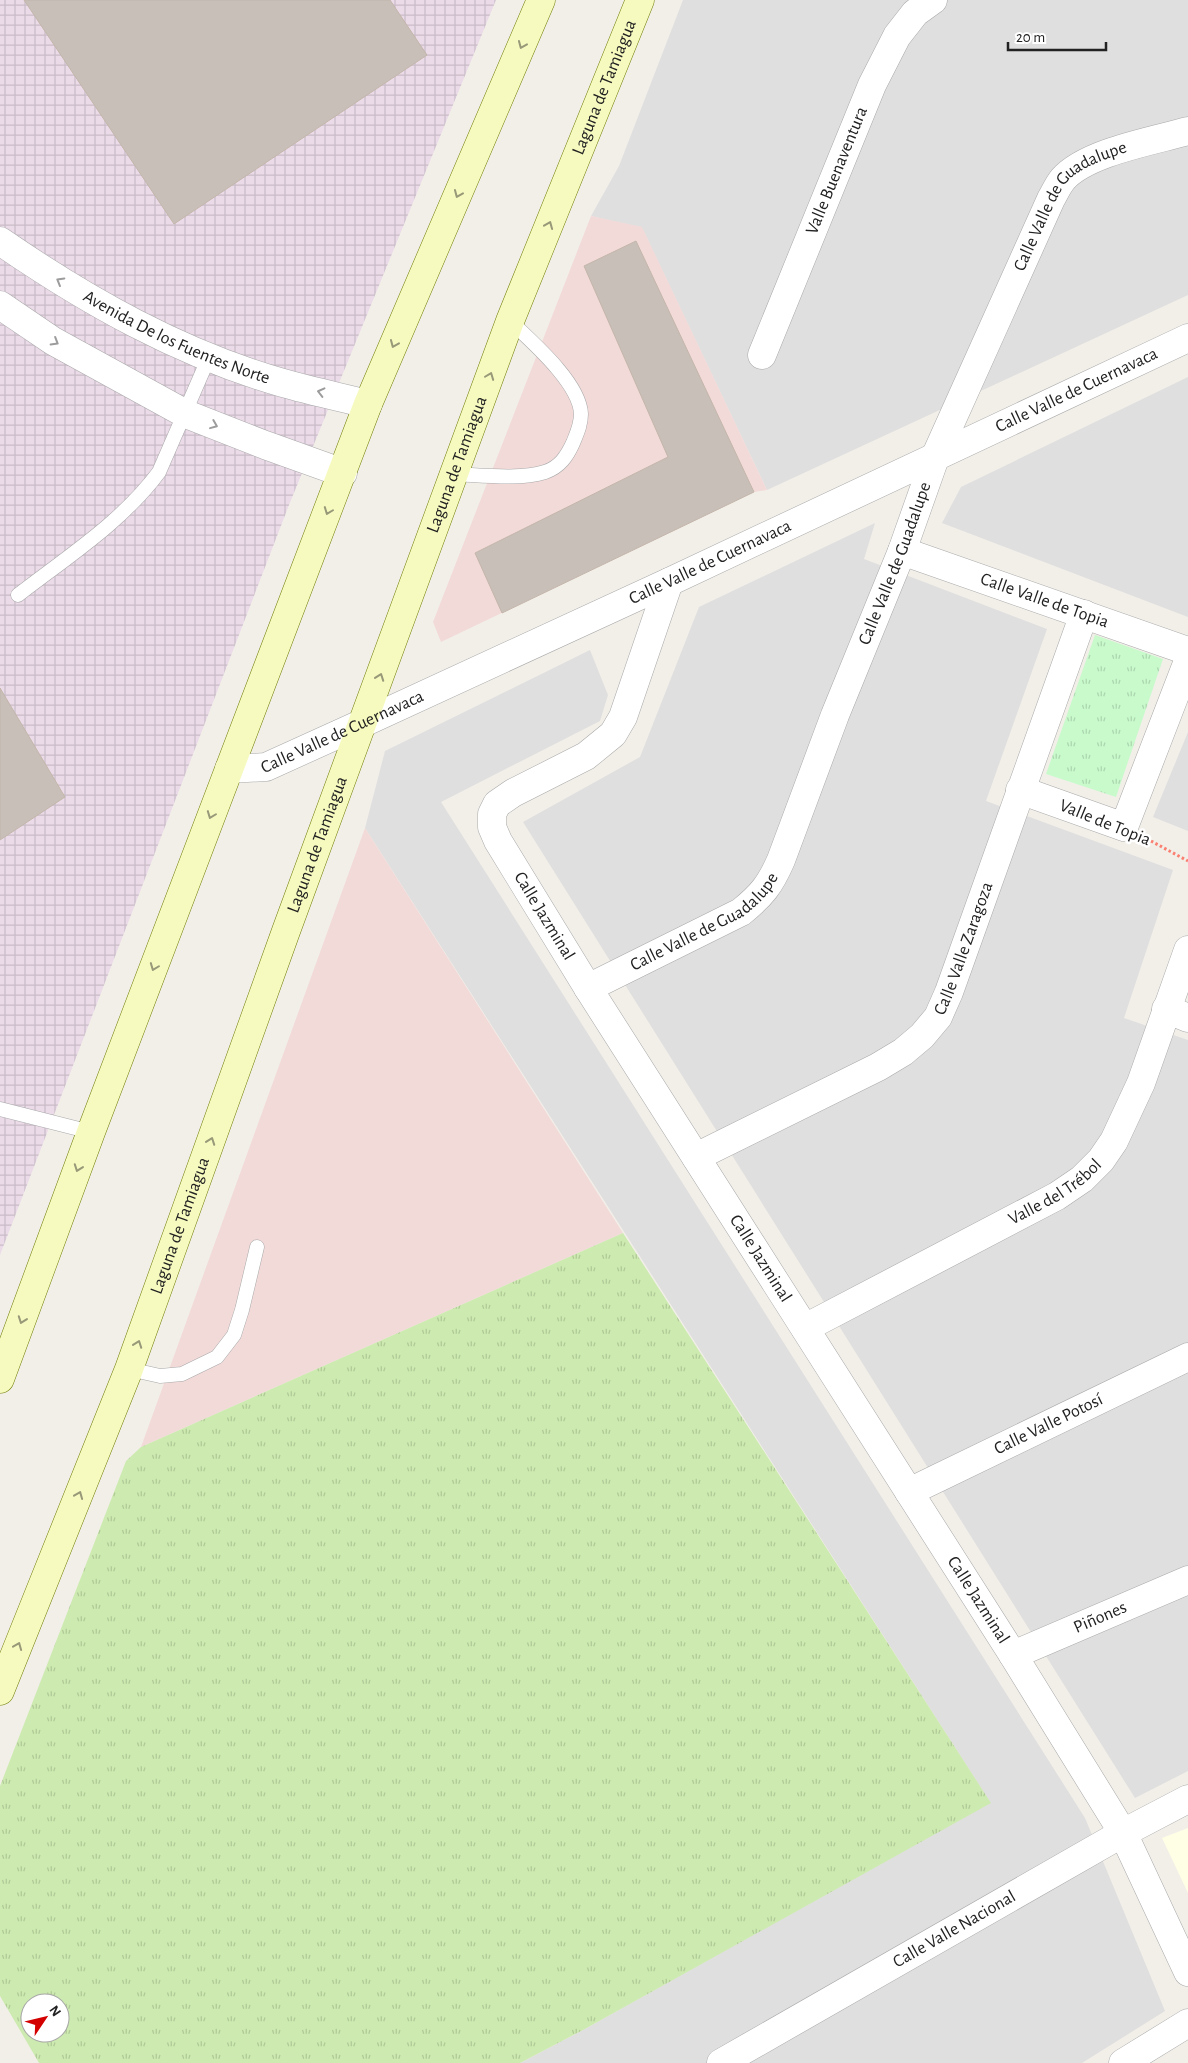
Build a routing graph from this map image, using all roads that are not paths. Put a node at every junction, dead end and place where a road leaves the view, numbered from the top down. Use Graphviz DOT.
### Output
graph roads {
  1 [pos="541,0"];
  2 [pos="640,0"];
  3 [pos="933,0"];
  4 [pos="1188,131"];
  5 [pos="0,241"];
  6 [pos="0,305"];
  7 [pos="510,320"];
  8 [pos="1188,338"];
  9 [pos="762,355"];
  10 [pos="209,357"];
  11 [pos="368,404"];
  12 [pos="186,414"];
  13 [pos="936,455"];
  14 [pos="343,473"];
  15 [pos="453,474"];
  16 [pos="902,551"];
  17 [pos="669,582"];
  18 [pos="18,595"];
  19 [pos="1084,614"];
  20 [pos="1188,651"];
  21 [pos="1188,661"];
  22 [pos="364,723"];
  23 [pos="229,769"];
  24 [pos="1020,790"];
  25 [pos="1188,950"];
  26 [pos="588,988"];
  27 [pos="1177,1014"];
  28 [pos="1,1114"];
  29 [pos="91,1132"];
  30 [pos="696,1157"];
  31 [pos="258,1247"];
  32 [pos="804,1328"];
  33 [pos="1188,1357"];
  34 [pos="129,1370"];
  35 [pos="0,1379"];
  36 [pos="909,1492"];
  37 [pos="1188,1580"];
  38 [pos="1013,1655"];
  39 [pos="0,1691"];
  40 [pos="1188,1799"];
  41 [pos="1123,1833"];
  42 [pos="1188,1972"];
  43 [pos="1188,2023"];
  44 [pos="721,2063"];
  45 [pos="1123,2063"];
  1 -- 11 [label="main road, one-way"];
  7 -- 2 [label="main road, Laguna de Tamiagua, one-way"];
  3 -- 9 [label="street, Valle Buenaventura"];
  4 -- 13 [label="street, Calle Valle de Guadalupe"];
  10 -- 5 [label="street, Avenida De los Fuentes Norte, one-way"];
  6 -- 12 [label="street, one-way"];
  15 -- 7 [label="main road, Laguna de Tamiagua, one-way"];
  7 -- 15 [label="lane"];
  8 -- 13 [label="street, Calle Valle de Cuernavaca"];
  11 -- 10 [label="street, Avenida De los Fuentes Norte, one-way"];
  10 -- 12 [label="lane"];
  11 -- 14 [label="main road"];
  12 -- 14 [label="street, one-way"];
  12 -- 18 [label="lane"];
  13 -- 16 [label="street, Calle Valle de Guadalupe"];
  13 -- 17 [label="street, Calle Valle de Cuernavaca"];
  14 -- 23 [label="main road, one-way"];
  22 -- 15 [label="main road, Laguna de Tamiagua, one-way"];
  16 -- 19 [label="street, Calle Valle de Topia"];
  16 -- 26 [label="street, Calle Valle de Guadalupe"];
  17 -- 22 [label="street, Calle Valle de Cuernavaca"];
  17 -- 26 [label="street, Calle Jazminal"];
  19 -- 20 [label="street, Calle Valle de Topia"];
  19 -- 24 [label="street, Calle Valle Zaragoza"];
  21 -- 24 [label="street, Valle de Topia"];
  22 -- 23 [label="street, Calle Valle de Cuernavaca"];
  34 -- 22 [label="main road, Laguna de Tamiagua, one-way"];
  23 -- 29 [label="main road, one-way"];
  24 -- 30 [label="street, Calle Valle Zaragoza"];
  25 -- 27 [label="street, Valle del Trébol"];
  26 -- 30 [label="street, Calle Jazminal"];
  27 -- 32 [label="street, Valle del Trébol"];
  28 -- 29 [label="lane"];
  29 -- 35 [label="main road, one-way"];
  30 -- 32 [label="street, Calle Jazminal"];
  31 -- 34 [label="lane"];
  32 -- 36 [label="street, Calle Jazminal"];
  33 -- 36 [label="street, Calle Valle Potosí"];
  39 -- 34 [label="main road, Laguna de Tamiagua, one-way"];
  36 -- 38 [label="street, Calle Jazminal"];
  37 -- 38 [label="street, Piñones"];
  38 -- 41 [label="street, Calle Jazminal"];
  40 -- 41 [label="street, Calle Valle Nacional"];
  41 -- 42 [label="street, Calle Jazminal"];
  41 -- 44 [label="street, Calle Valle Nacional"];
  43 -- 45 [label="street"];
}
